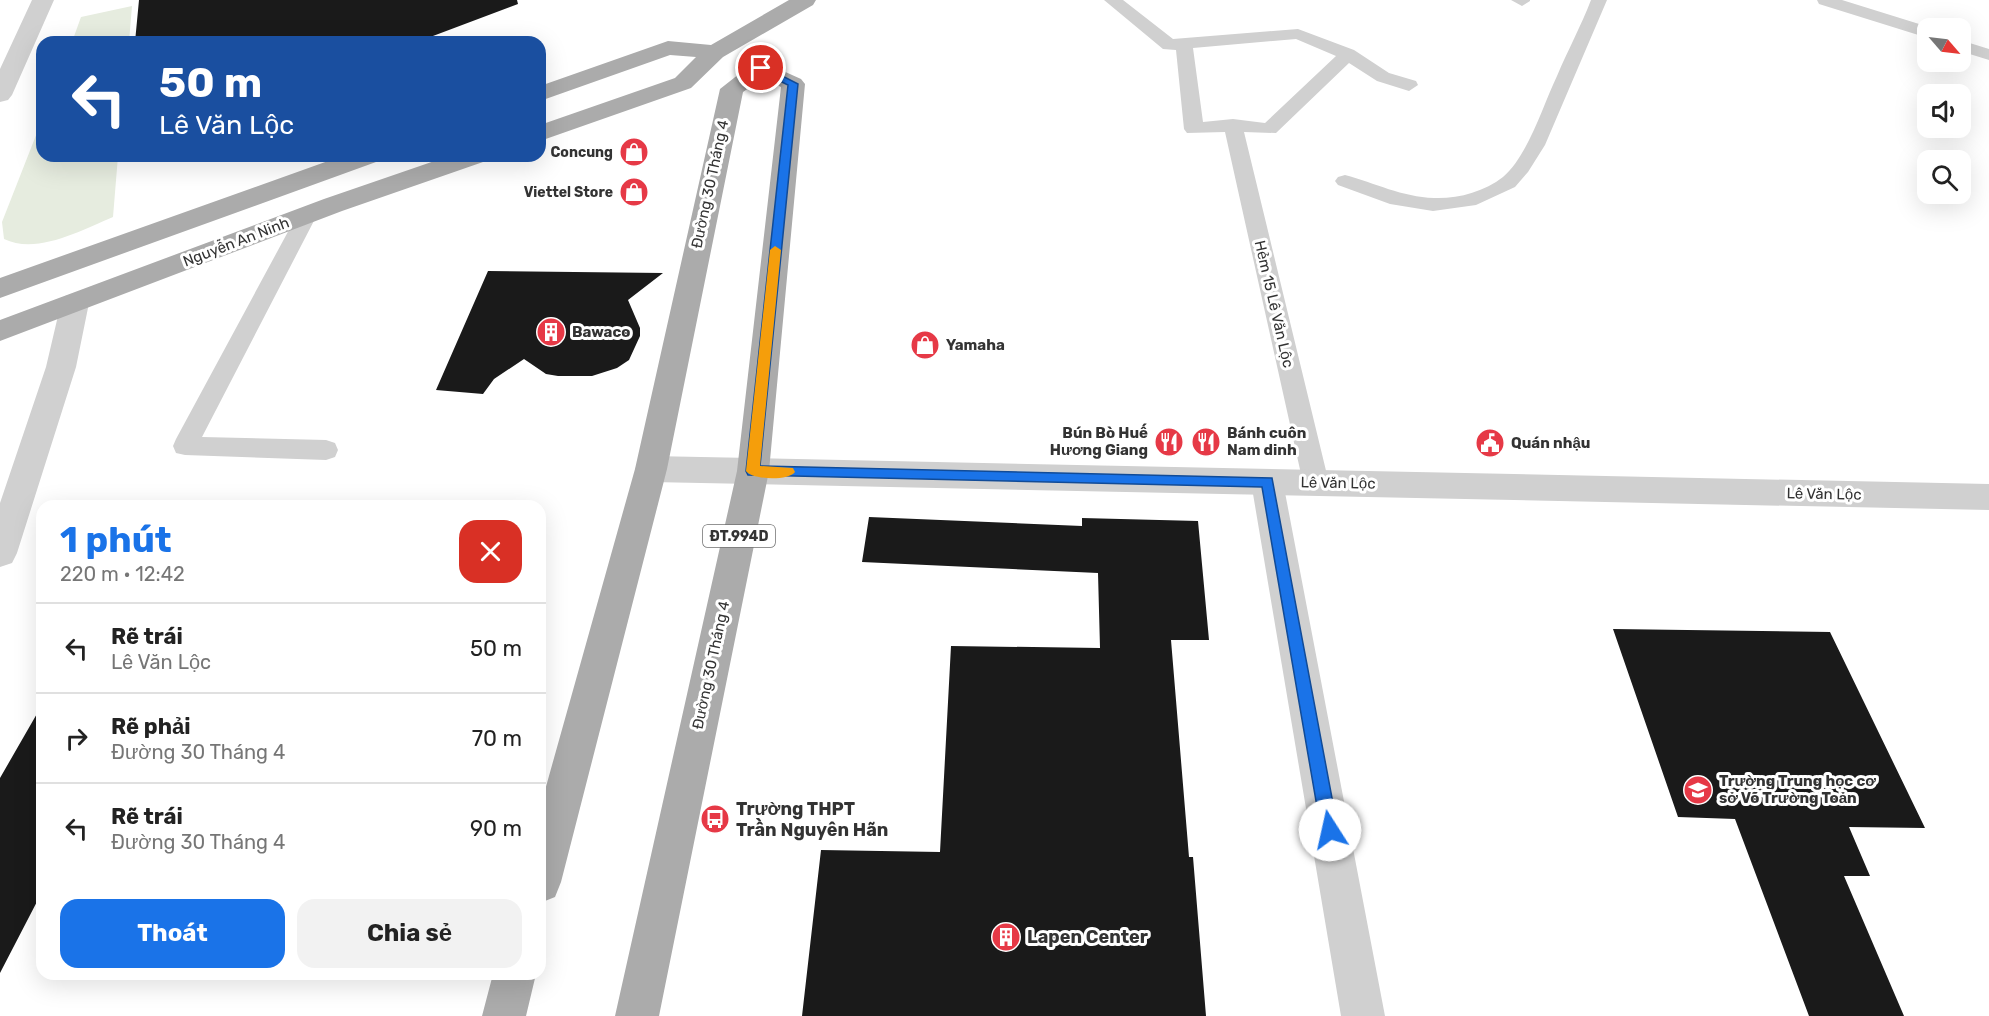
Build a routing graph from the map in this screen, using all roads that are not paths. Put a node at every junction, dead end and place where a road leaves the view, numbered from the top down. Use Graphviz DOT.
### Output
graph roads {
  1 [pos="43,0"];
  2 [pos="1112,0"];
  3 [pos="1599,0"];
  4 [pos="1825,0"];
  5 [pos="802,1"];
  6 [pos="1917,29"];
  7 [pos="744,37"];
  8 [pos="1184,44"];
  9 [pos="1971,49"];
  10 [pos="715,52"];
  11 [pos="1348,54"];
  12 [pos="10,56"];
  13 [pos="1989,56"];
  14 [pos="761,68"];
  15 [pos="1409,85"];
  16 [pos="546,92"];
  17 [pos="0,94"];
  18 [pos="1233,125"];
  19 [pos="546,131"];
  20 [pos="350,162"];
  21 [pos="457,162"];
  22 [pos="1345,181"];
  23 [pos="307,215"];
  24 [pos="0,288"];
  25 [pos="75,303"];
  26 [pos="0,331"];
  27 [pos="326,450"];
  28 [pos="651,469"];
  29 [pos="753,471"];
  30 [pos="1267,482"];
  31 [pos="1316,483"];
  32 [pos="1989,497"];
  33 [pos="0,553"];
  34 [pos="546,860"];
  35 [pos="513,980"];
  36 [pos="504,1016"];
  37 [pos="637,1016"];
  38 [pos="1363,1016"];
  1 -- 12 [label="street"];
  2 -- 8 [label="lane"];
  3 -- 22 [label="lane"];
  4 -- 6 [label="lane"];
  5 -- 7 [label="main road"];
  7 -- 10 [label="main road"];
  7 -- 14 [label="main road"];
  8 -- 11 [label="lane"];
  8 -- 18 [label="lane"];
  9 -- 13 [label="lane"];
  10 -- 16 [label="main road"];
  10 -- 19 [label="main road"];
  11 -- 15 [label="lane"];
  11 -- 18 [label="lane"];
  12 -- 17 [label="street"];
  14 -- 28 [label="main road, Đường 30 Tháng 4"];
  14 -- 29 [label="main road, Đường 30 Tháng 4 / ĐT.994D"];
  18 -- 31 [label="lane, Hẻm 15 Lê Văn Lộc"];
  20 -- 24 [label="main road"];
  21 -- 23 [label="main road, Nguyễn An Ninh"];
  23 -- 25 [label="main road, Nguyễn An Ninh"];
  23 -- 27 [label="lane"];
  25 -- 26 [label="main road, Nguyễn An Ninh"];
  25 -- 33 [label="street"];
  28 -- 29 [label="street, Lê Văn Lộc"];
  28 -- 34 [label="main road, Đường 30 Tháng 4"];
  29 -- 30 [label="street, Lê Văn Lộc"];
  29 -- 37 [label="main road, Đường 30 Tháng 4 / ĐT.994D"];
  30 -- 31 [label="street, Lê Văn Lộc"];
  30 -- 38 [label="street"];
  31 -- 32 [label="street, Lê Văn Lộc"];
  35 -- 36 [label="main road"];
}
